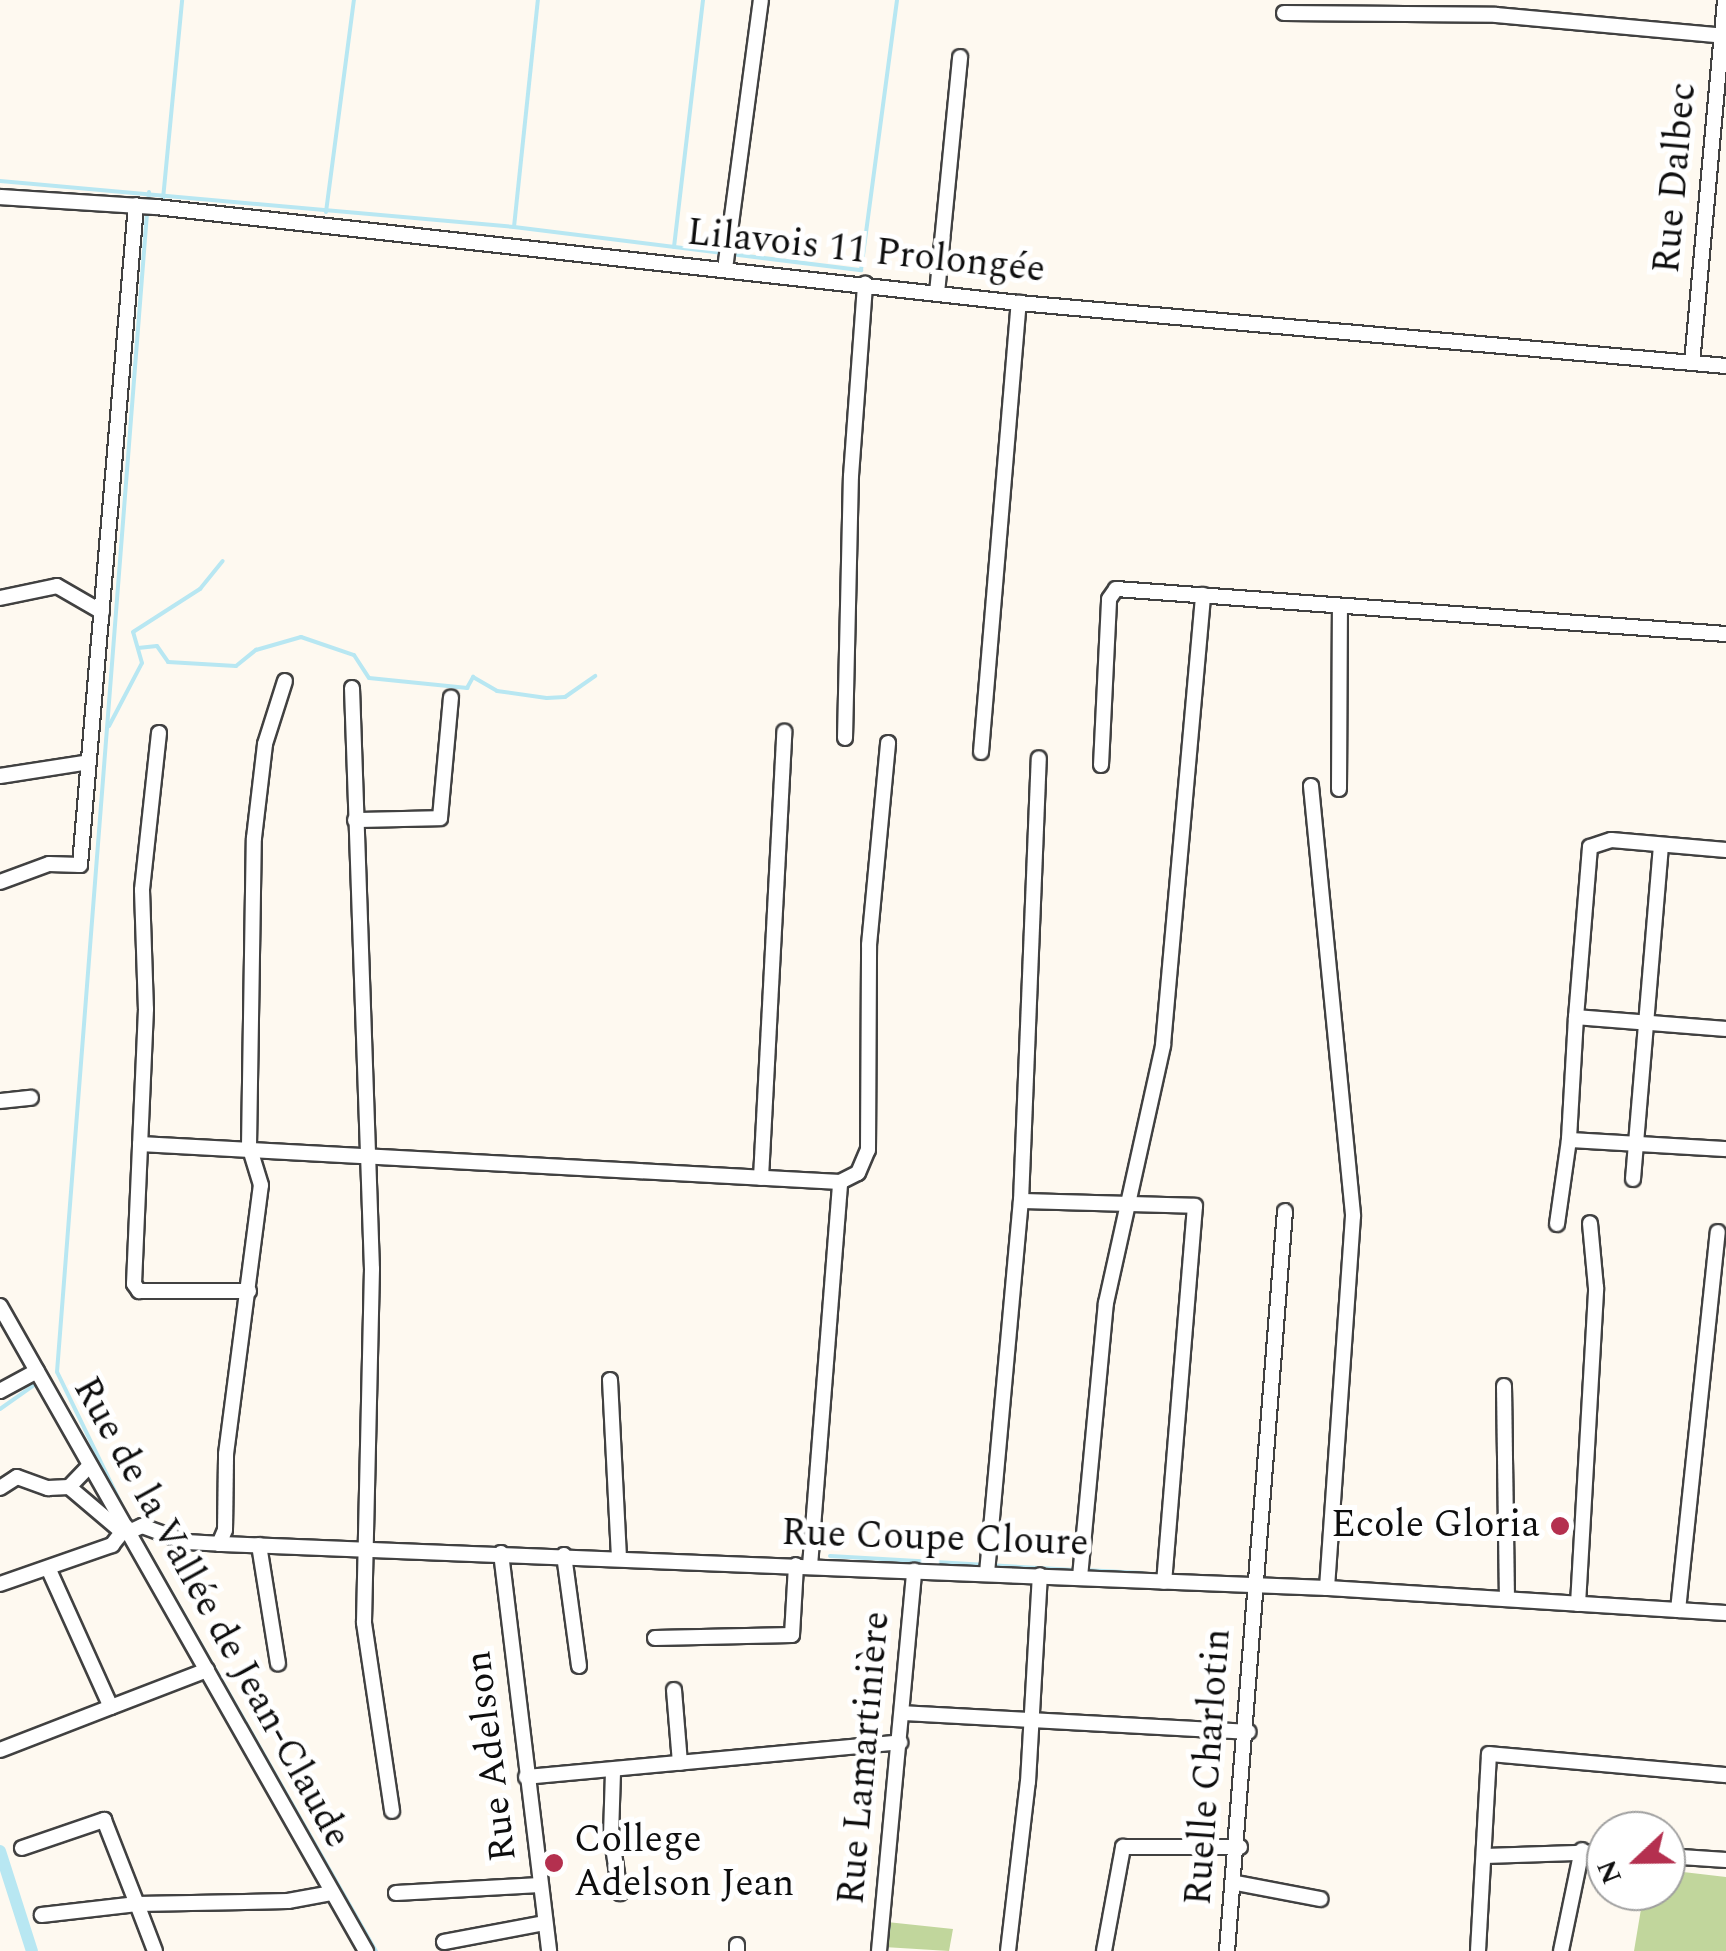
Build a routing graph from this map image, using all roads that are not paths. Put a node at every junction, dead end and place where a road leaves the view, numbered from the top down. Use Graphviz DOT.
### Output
graph roads {
  1 [pos="761,0"];
  2 [pos="1726,0"];
  3 [pos="1284,13"];
  4 [pos="1724,36"];
  5 [pos="960,57"];
  6 [pos="0,197"];
  7 [pos="136,205"];
  8 [pos="725,268"];
  9 [pos="865,284"];
  10 [pos="938,293"];
  11 [pos="1019,303"];
  12 [pos="1692,363"];
  13 [pos="1726,366"];
  14 [pos="1202,595"];
  15 [pos="0,598"];
  16 [pos="1340,606"];
  17 [pos="102,612"];
  18 [pos="1726,634"];
  19 [pos="285,682"];
  20 [pos="352,688"];
  21 [pos="450,698"];
  22 [pos="784,732"];
  23 [pos="159,734"];
  24 [pos="845,738"];
  25 [pos="888,743"];
  26 [pos="981,752"];
  27 [pos="1039,758"];
  28 [pos="89,762"];
  29 [pos="1101,764"];
  30 [pos="0,776"];
  31 [pos="1311,786"];
  32 [pos="1339,789"];
  33 [pos="354,820"];
  34 [pos="1660,844"];
  35 [pos="1726,850"];
  36 [pos="0,882"];
  37 [pos="1576,1017"];
  38 [pos="1648,1023"];
  39 [pos="1726,1029"];
  40 [pos="32,1098"];
  41 [pos="0,1101"];
  42 [pos="1569,1140"];
  43 [pos="1636,1143"];
  44 [pos="140,1144"];
  45 [pos="249,1146"];
  46 [pos="1726,1149"];
  47 [pos="368,1160"];
  48 [pos="761,1178"];
  49 [pos="1634,1178"];
  50 [pos="840,1182"];
  51 [pos="1021,1201"];
  52 [pos="1127,1206"];
  53 [pos="1284,1211"];
  54 [pos="1590,1223"];
  55 [pos="1557,1224"];
  56 [pos="1723,1232"];
  57 [pos="249,1291"];
  58 [pos="0,1306"];
  59 [pos="37,1370"];
  60 [pos="610,1380"];
  61 [pos="1504,1386"];
  62 [pos="0,1390"];
  63 [pos="90,1465"];
  64 [pos="69,1487"];
  65 [pos="0,1488"];
  66 [pos="130,1530"];
  67 [pos="219,1544"];
  68 [pos="259,1545"];
  69 [pos="366,1548"];
  70 [pos="500,1553"];
  71 [pos="564,1555"];
  72 [pos="619,1558"];
  73 [pos="803,1565"];
  74 [pos="49,1570"];
  75 [pos="914,1571"];
  76 [pos="987,1573"];
  77 [pos="1040,1574"];
  78 [pos="1080,1577"];
  79 [pos="1164,1582"];
  80 [pos="0,1584"];
  81 [pos="1254,1587"];
  82 [pos="1327,1588"];
  83 [pos="1507,1599"];
  84 [pos="1578,1604"];
  85 [pos="1678,1610"];
  86 [pos="1726,1613"];
  87 [pos="656,1638"];
  88 [pos="278,1663"];
  89 [pos="579,1666"];
  90 [pos="207,1670"];
  91 [pos="674,1690"];
  92 [pos="111,1706"];
  93 [pos="902,1713"];
  94 [pos="1032,1720"];
  95 [pos="1248,1732"];
  96 [pos="900,1742"];
  97 [pos="0,1750"];
  98 [pos="680,1763"];
  99 [pos="612,1772"];
  100 [pos="1726,1775"];
  101 [pos="526,1777"];
  102 [pos="392,1811"];
  103 [pos="1240,1847"];
  104 [pos="22,1848"];
  105 [pos="1582,1850"];
  106 [pos="1586,1850"];
  107 [pos="1484,1856"];
  108 [pos="1686,1857"];
  109 [pos="1726,1860"];
  110 [pos="1236,1884"];
  111 [pos="540,1885"];
  112 [pos="620,1892"];
  113 [pos="332,1893"];
  114 [pos="396,1893"];
  115 [pos="1321,1899"];
  116 [pos="137,1904"];
  117 [pos="42,1915"];
  118 [pos="545,1923"];
  119 [pos="444,1942"];
  120 [pos="155,1951"];
  121 [pos="366,1951"];
  122 [pos="549,1951"];
  123 [pos="880,1951"];
  124 [pos="1008,1951"];
  125 [pos="1104,1951"];
  126 [pos="1227,1951"];
  127 [pos="1478,1951"];
  128 [pos="1561,1951"];
  1 -- 8 [label="street"];
  2 -- 4 [label="street, Rue Dalbec"];
  3 -- 4 [label="street"];
  4 -- 12 [label="street, Rue Dalbec"];
  5 -- 10 [label="street"];
  6 -- 7 [label="street, Lilavois 11 Prolongée"];
  7 -- 8 [label="street, Lilavois 11 Prolongée"];
  7 -- 17 [label="street"];
  8 -- 9 [label="street, Lilavois 11 Prolongée"];
  9 -- 10 [label="street, Lilavois 11 Prolongée"];
  9 -- 24 [label="street"];
  10 -- 11 [label="street, Lilavois 11 Prolongée"];
  11 -- 12 [label="street, Lilavois 11 Prolongée"];
  11 -- 26 [label="street"];
  12 -- 13 [label="street, Lilavois 11 Prolongée"];
  14 -- 16 [label="street"];
  14 -- 29 [label="street"];
  14 -- 52 [label="street"];
  15 -- 17 [label="street"];
  16 -- 18 [label="street"];
  16 -- 32 [label="street"];
  17 -- 28 [label="street"];
  19 -- 45 [label="street"];
  20 -- 33 [label="street"];
  21 -- 33 [label="street"];
  22 -- 48 [label="street"];
  23 -- 44 [label="street"];
  25 -- 50 [label="street"];
  27 -- 51 [label="street"];
  28 -- 30 [label="street"];
  28 -- 36 [label="street"];
  31 -- 82 [label="street"];
  33 -- 47 [label="street"];
  34 -- 35 [label="street"];
  34 -- 37 [label="street"];
  34 -- 38 [label="street"];
  37 -- 38 [label="street"];
  37 -- 42 [label="street"];
  38 -- 39 [label="street"];
  38 -- 43 [label="street"];
  40 -- 41 [label="street"];
  42 -- 43 [label="street"];
  42 -- 55 [label="street"];
  43 -- 46 [label="street"];
  43 -- 49 [label="street"];
  44 -- 45 [label="street"];
  44 -- 57 [label="street"];
  45 -- 47 [label="street"];
  45 -- 57 [label="street"];
  47 -- 48 [label="street"];
  47 -- 69 [label="street"];
  48 -- 50 [label="street"];
  50 -- 73 [label="street"];
  51 -- 52 [label="street"];
  51 -- 76 [label="street"];
  52 -- 78 [label="street"];
  52 -- 79 [label="street"];
  53 -- 81 [label="street, Ruelle Charlotin"];
  54 -- 84 [label="street"];
  56 -- 85 [label="street"];
  57 -- 67 [label="street"];
  58 -- 59 [label="street, Rue de la Vallée de Jean-Claude"];
  59 -- 62 [label="street"];
  59 -- 63 [label="street, Rue de la Vallée de Jean-Claude"];
  60 -- 72 [label="street"];
  61 -- 83 [label="street"];
  63 -- 64 [label="street"];
  63 -- 66 [label="street, Rue de la Vallée de Jean-Claude"];
  64 -- 65 [label="street"];
  64 -- 66 [label="street"];
  66 -- 67 [label="street, Rue Coupe Cloure"];
  66 -- 74 [label="street"];
  66 -- 90 [label="street, Rue de la Vallée de Jean-Claude"];
  67 -- 68 [label="street, Rue Coupe Cloure"];
  68 -- 69 [label="street, Rue Coupe Cloure"];
  68 -- 88 [label="street"];
  69 -- 70 [label="street, Rue Coupe Cloure"];
  69 -- 102 [label="street"];
  70 -- 71 [label="street, Rue Coupe Cloure"];
  70 -- 101 [label="street, Rue Adelson"];
  71 -- 72 [label="street, Rue Coupe Cloure"];
  71 -- 89 [label="street"];
  72 -- 73 [label="street, Rue Coupe Cloure"];
  73 -- 75 [label="street, Rue Coupe Cloure"];
  73 -- 87 [label="street"];
  74 -- 80 [label="street"];
  74 -- 92 [label="street"];
  75 -- 76 [label="street, Rue Coupe Cloure"];
  75 -- 93 [label="street, Rue Lamartinière"];
  76 -- 77 [label="street, Rue Coupe Cloure"];
  77 -- 78 [label="street, Rue Coupe Cloure"];
  77 -- 94 [label="street"];
  78 -- 79 [label="street, Rue Coupe Cloure"];
  79 -- 81 [label="street, Rue Coupe Cloure"];
  81 -- 82 [label="street, Rue Coupe Cloure"];
  81 -- 95 [label="street, Ruelle Charlotin"];
  82 -- 83 [label="street, Rue Coupe Cloure"];
  83 -- 84 [label="street, Rue Coupe Cloure"];
  84 -- 85 [label="street, Rue Coupe Cloure"];
  85 -- 86 [label="street, Rue Coupe Cloure"];
  90 -- 92 [label="street"];
  90 -- 113 [label="street, Rue de la Vallée de Jean-Claude"];
  91 -- 98 [label="street"];
  92 -- 97 [label="street"];
  93 -- 94 [label="street"];
  93 -- 96 [label="street, Rue Lamartinière"];
  94 -- 95 [label="street"];
  94 -- 124 [label="street"];
  95 -- 103 [label="street, Ruelle Charlotin"];
  96 -- 98 [label="street"];
  96 -- 123 [label="street, Rue Lamartinière"];
  98 -- 99 [label="street"];
  99 -- 101 [label="street"];
  99 -- 112 [label="street"];
  100 -- 107 [label="street"];
  101 -- 111 [label="street, Rue Adelson"];
  103 -- 110 [label="street, Ruelle Charlotin"];
  103 -- 125 [label="street"];
  104 -- 116 [label="street"];
  105 -- 106 [label="street"];
  105 -- 107 [label="street"];
  105 -- 128 [label="street"];
  107 -- 127 [label="street"];
  108 -- 109 [label="street"];
  110 -- 115 [label="street"];
  110 -- 126 [label="street, Ruelle Charlotin"];
  111 -- 114 [label="street"];
  111 -- 118 [label="street, Rue Adelson"];
  113 -- 116 [label="street"];
  113 -- 121 [label="street, Rue de la Vallée de Jean-Claude"];
  116 -- 117 [label="street"];
  116 -- 120 [label="street"];
  118 -- 119 [label="street"];
  118 -- 122 [label="street, Rue Adelson"];
}
